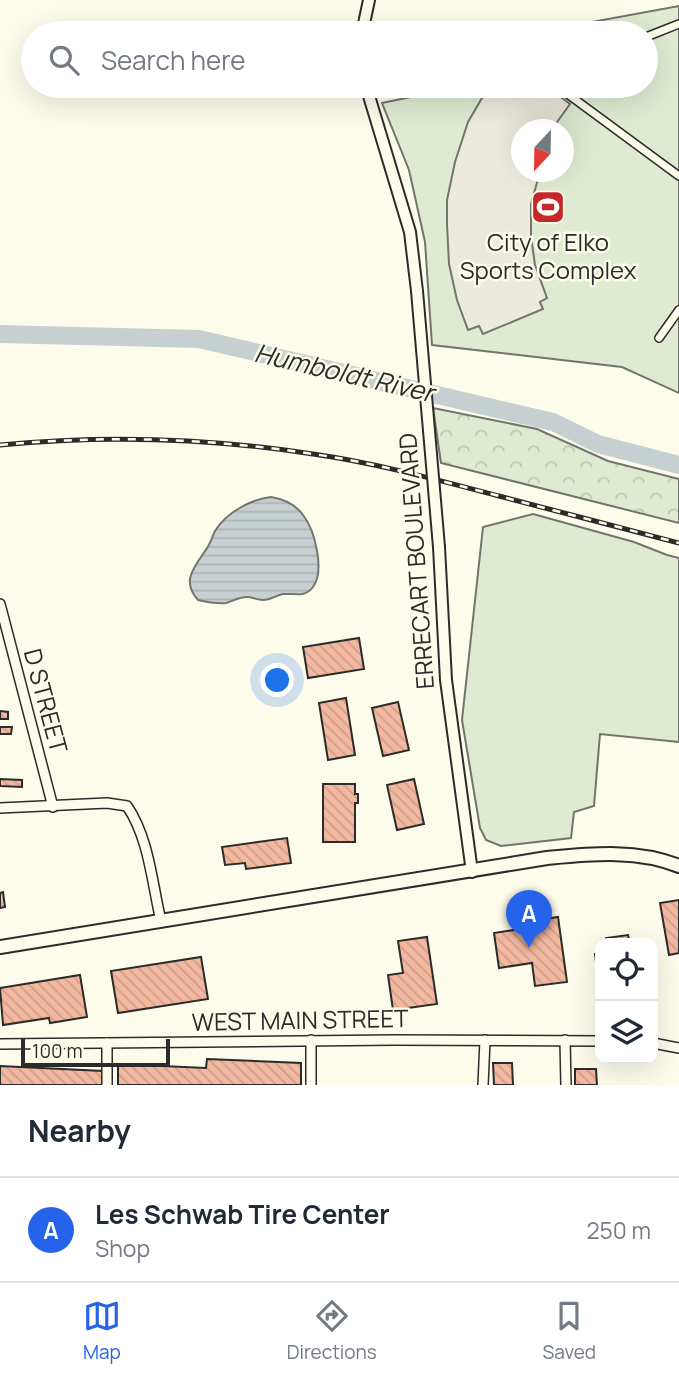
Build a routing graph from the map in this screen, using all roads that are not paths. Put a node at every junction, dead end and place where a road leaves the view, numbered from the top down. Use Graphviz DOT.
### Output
graph roads {
  1 [pos="369,0"];
  2 [pos="365,21"];
  3 [pos="679,24"];
  4 [pos="658,32"];
  5 [pos="370,98"];
  6 [pos="573,98"];
  7 [pos="679,176"];
  8 [pos="679,310"];
  9 [pos="659,338"];
  10 [pos="0,604"];
  11 [pos="53,807"];
  12 [pos="0,808"];
  13 [pos="679,866"];
  14 [pos="472,872"];
  15 [pos="160,920"];
  16 [pos="0,947"];
  17 [pos="311,1040"];
  18 [pos="485,1040"];
  19 [pos="565,1040"];
  20 [pos="595,1041"];
  21 [pos="107,1042"];
  22 [pos="0,1044"];
  23 [pos="658,1044"];
  24 [pos="679,1048"];
  25 [pos="107,1085"];
  26 [pos="312,1085"];
  27 [pos="483,1085"];
  28 [pos="566,1085"];
  1 -- 2 [label="street"];
  3 -- 4 [label="street"];
  5 -- 14 [label="street, ERRECART BOULEVARD, bridge"];
  6 -- 7 [label="street"];
  8 -- 9 [label="street"];
  10 -- 11 [label="street, D STREET"];
  11 -- 12 [label="street"];
  11 -- 15 [label="street"];
  13 -- 14 [label="main road"];
  14 -- 15 [label="main road"];
  15 -- 16 [label="main road"];
  17 -- 18 [label="street, WEST MAIN STREET"];
  17 -- 21 [label="street, WEST MAIN STREET"];
  17 -- 26 [label="street"];
  18 -- 19 [label="street, WEST MAIN STREET"];
  18 -- 27 [label="street"];
  19 -- 20 [label="street, WEST MAIN STREET"];
  19 -- 28 [label="street"];
  21 -- 22 [label="street, WEST MAIN STREET"];
  21 -- 25 [label="street"];
  23 -- 24 [label="street"];
}
